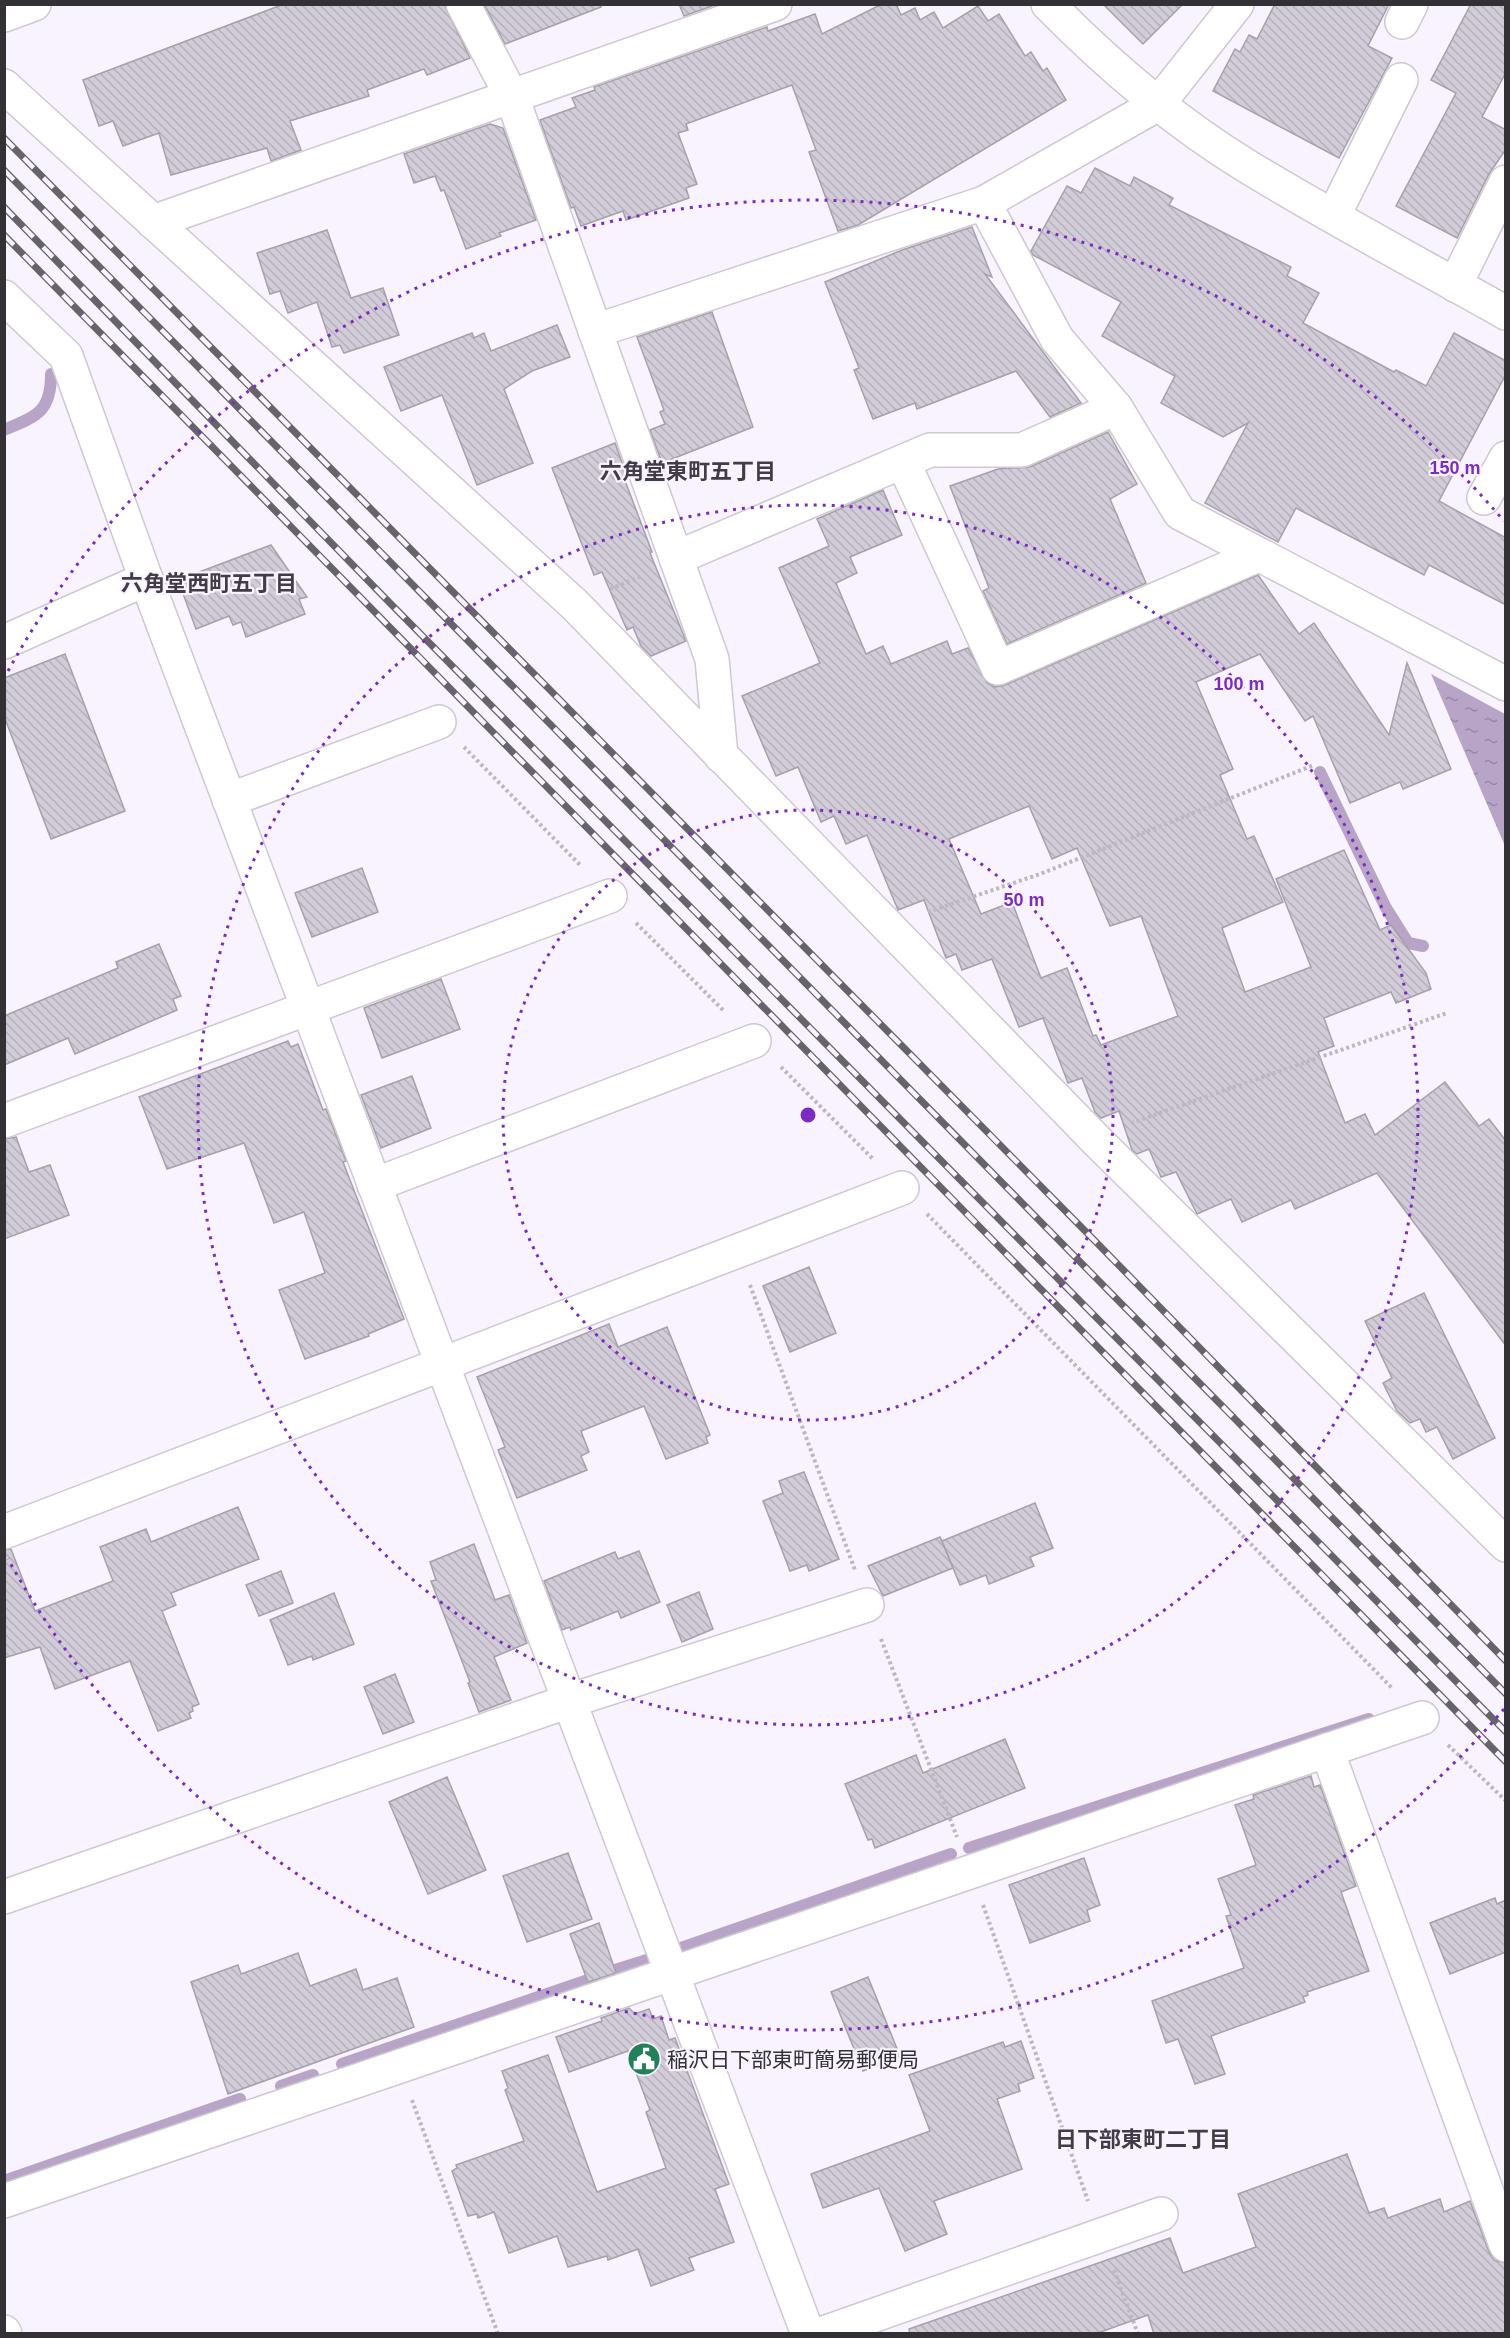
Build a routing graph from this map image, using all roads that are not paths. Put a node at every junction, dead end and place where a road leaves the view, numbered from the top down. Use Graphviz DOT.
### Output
graph roads {
  1 [pos="34,4"];
  2 [pos="463,4"];
  3 [pos="775,4"];
  4 [pos="1048,4"];
  5 [pos="1237,4"];
  6 [pos="4,15"];
  7 [pos="1401,80"];
  8 [pos="4,86"];
  9 [pos="512,97"];
  10 [pos="1158,104"];
  11 [pos="1506,182"];
  12 [pos="984,203"];
  13 [pos="1334,215"];
  14 [pos="153,222"];
  15 [pos="1455,285"];
  16 [pos="4,297"];
  17 [pos="1506,313"];
  18 [pos="595,331"];
  19 [pos="1116,408"];
  20 [pos="1506,458"];
  21 [pos="903,462"];
  22 [pos="1484,498"];
  23 [pos="1258,555"];
  24 [pos="676,560"];
  25 [pos="146,579"];
  26 [pos="4,642"];
  27 [pos="1506,684"];
  28 [pos="439,722"];
  29 [pos="721,756"];
  30 [pos="229,800"];
  31 [pos="609,896"];
  32 [pos="307,1007"];
  33 [pos="754,1041"];
  34 [pos="4,1121"];
  35 [pos="374,1185"];
  36 [pos="902,1188"];
  37 [pos="442,1364"];
  38 [pos="4,1532"];
  39 [pos="1506,1545"];
  40 [pos="867,1605"];
  41 [pos="569,1701"];
  42 [pos="1422,1718"];
  43 [pos="1327,1750"];
  44 [pos="4,1897"];
  45 [pos="672,1973"];
  46 [pos="4,2201"];
  47 [pos="1161,2214"];
  48 [pos="1506,2245"];
  49 [pos="808,2334"];
  50 [pos="821,2334"];
  1 -- 6 [label="street"];
  2 -- 9 [label="street"];
  3 -- 9 [label="street"];
  4 -- 10 [label="street"];
  5 -- 10 [label="street"];
  7 -- 13 [label="street"];
  8 -- 14 [label="street"];
  9 -- 14 [label="street"];
  9 -- 18 [label="street"];
  10 -- 12 [label="street"];
  10 -- 13 [label="street"];
  11 -- 15 [label="street"];
  12 -- 18 [label="street"];
  12 -- 19 [label="street"];
  13 -- 15 [label="street"];
  14 -- 29 [label="street"];
  15 -- 17 [label="street"];
  16 -- 25 [label="street"];
  18 -- 24 [label="street"];
  19 -- 21 [label="street"];
  19 -- 23 [label="street"];
  20 -- 22 [label="street"];
  21 -- 23 [label="street"];
  21 -- 24 [label="street"];
  23 -- 27 [label="street"];
  24 -- 29 [label="street"];
  25 -- 26 [label="street"];
  25 -- 30 [label="street"];
  28 -- 30 [label="street"];
  29 -- 39 [label="street"];
  30 -- 32 [label="street"];
  31 -- 32 [label="street"];
  32 -- 34 [label="street"];
  32 -- 35 [label="street"];
  33 -- 35 [label="street"];
  35 -- 37 [label="street"];
  36 -- 37 [label="street"];
  37 -- 38 [label="street"];
  37 -- 41 [label="street"];
  40 -- 41 [label="street"];
  41 -- 44 [label="street"];
  41 -- 45 [label="street"];
  42 -- 43 [label="street"];
  43 -- 45 [label="street"];
  43 -- 48 [label="street"];
  45 -- 46 [label="street"];
  45 -- 49 [label="street"];
  47 -- 50 [label="street"];
}
